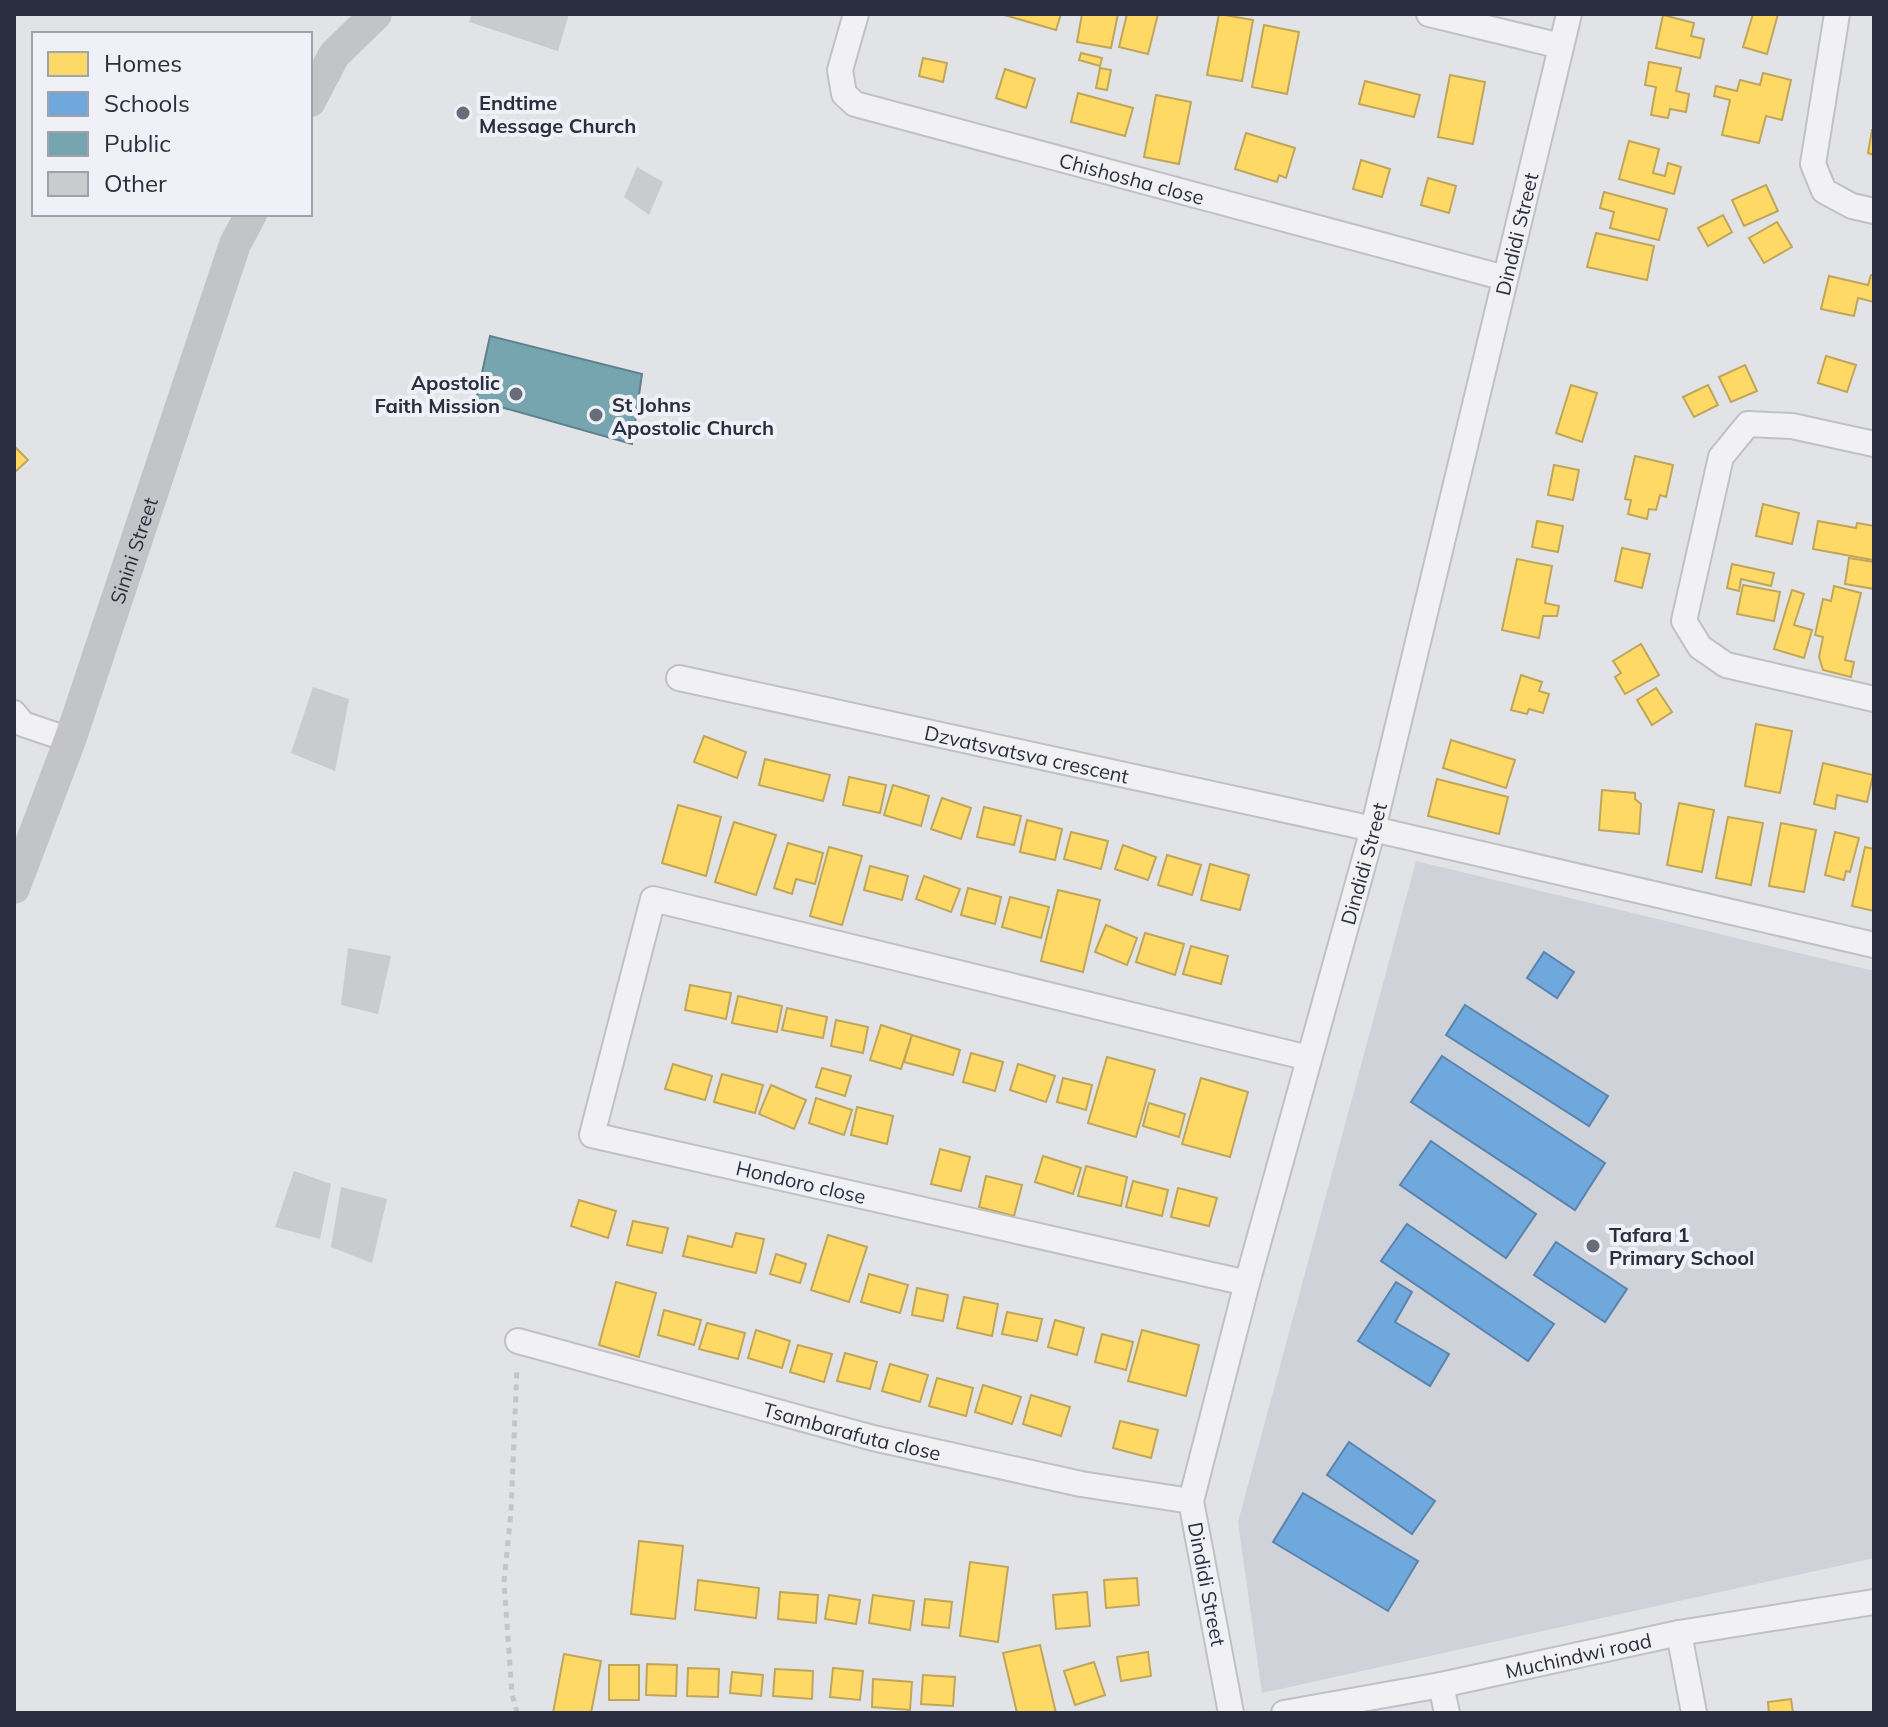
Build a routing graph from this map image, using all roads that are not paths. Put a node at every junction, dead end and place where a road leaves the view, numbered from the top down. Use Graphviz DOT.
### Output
graph roads {
  1 [pos="376,14"];
  2 [pos="856,14"];
  3 [pos="1429,14"];
  4 [pos="1569,14"];
  5 [pos="1837,14"];
  6 [pos="1561,46"];
  7 [pos="312,97"];
  8 [pos="1874,211"];
  9 [pos="250,216"];
  10 [pos="1505,278"];
  11 [pos="1874,444"];
  12 [pos="679,678"];
  13 [pos="1874,699"];
  14 [pos="14,713"];
  15 [pos="70,740"];
  16 [pos="1373,829"];
  17 [pos="14,888"];
  18 [pos="1874,945"];
  19 [pos="1309,1058"];
  20 [pos="1247,1283"];
  21 [pos="518,1341"];
  22 [pos="1191,1501"];
  23 [pos="1874,1602"];
  24 [pos="1679,1633"];
  25 [pos="1441,1685"];
  26 [pos="1231,1713"];
  27 [pos="1284,1713"];
  28 [pos="1447,1713"];
  29 [pos="1694,1713"];
  1 -- 7 [label="street"];
  2 -- 10 [label="street, Chishosha close"];
  3 -- 6 [label="street"];
  4 -- 6 [label="street, Dindidi Street"];
  5 -- 8 [label="street"];
  6 -- 10 [label="street, Dindidi Street"];
  9 -- 15 [label="street, Sinini Street"];
  10 -- 16 [label="street, Dindidi Street"];
  11 -- 13 [label="street"];
  12 -- 16 [label="street, Dzvatsvatsva crescent"];
  14 -- 15 [label="street"];
  15 -- 17 [label="street, Sinini Street"];
  16 -- 18 [label="street, Dzvatsvatsva crescent"];
  16 -- 19 [label="street, Dindidi Street"];
  19 -- 20 [label="street, Dindidi Street"];
  19 -- 20 [label="street, Hondoro close"];
  20 -- 22 [label="street, Dindidi Street"];
  21 -- 22 [label="street, Tsambarafuta close"];
  22 -- 26 [label="street, Dindidi Street"];
  23 -- 24 [label="street, Muchindwi road"];
  24 -- 25 [label="street, Muchindwi road"];
  24 -- 29 [label="street"];
  25 -- 27 [label="street, Muchindwi road"];
  25 -- 28 [label="street"];
}
